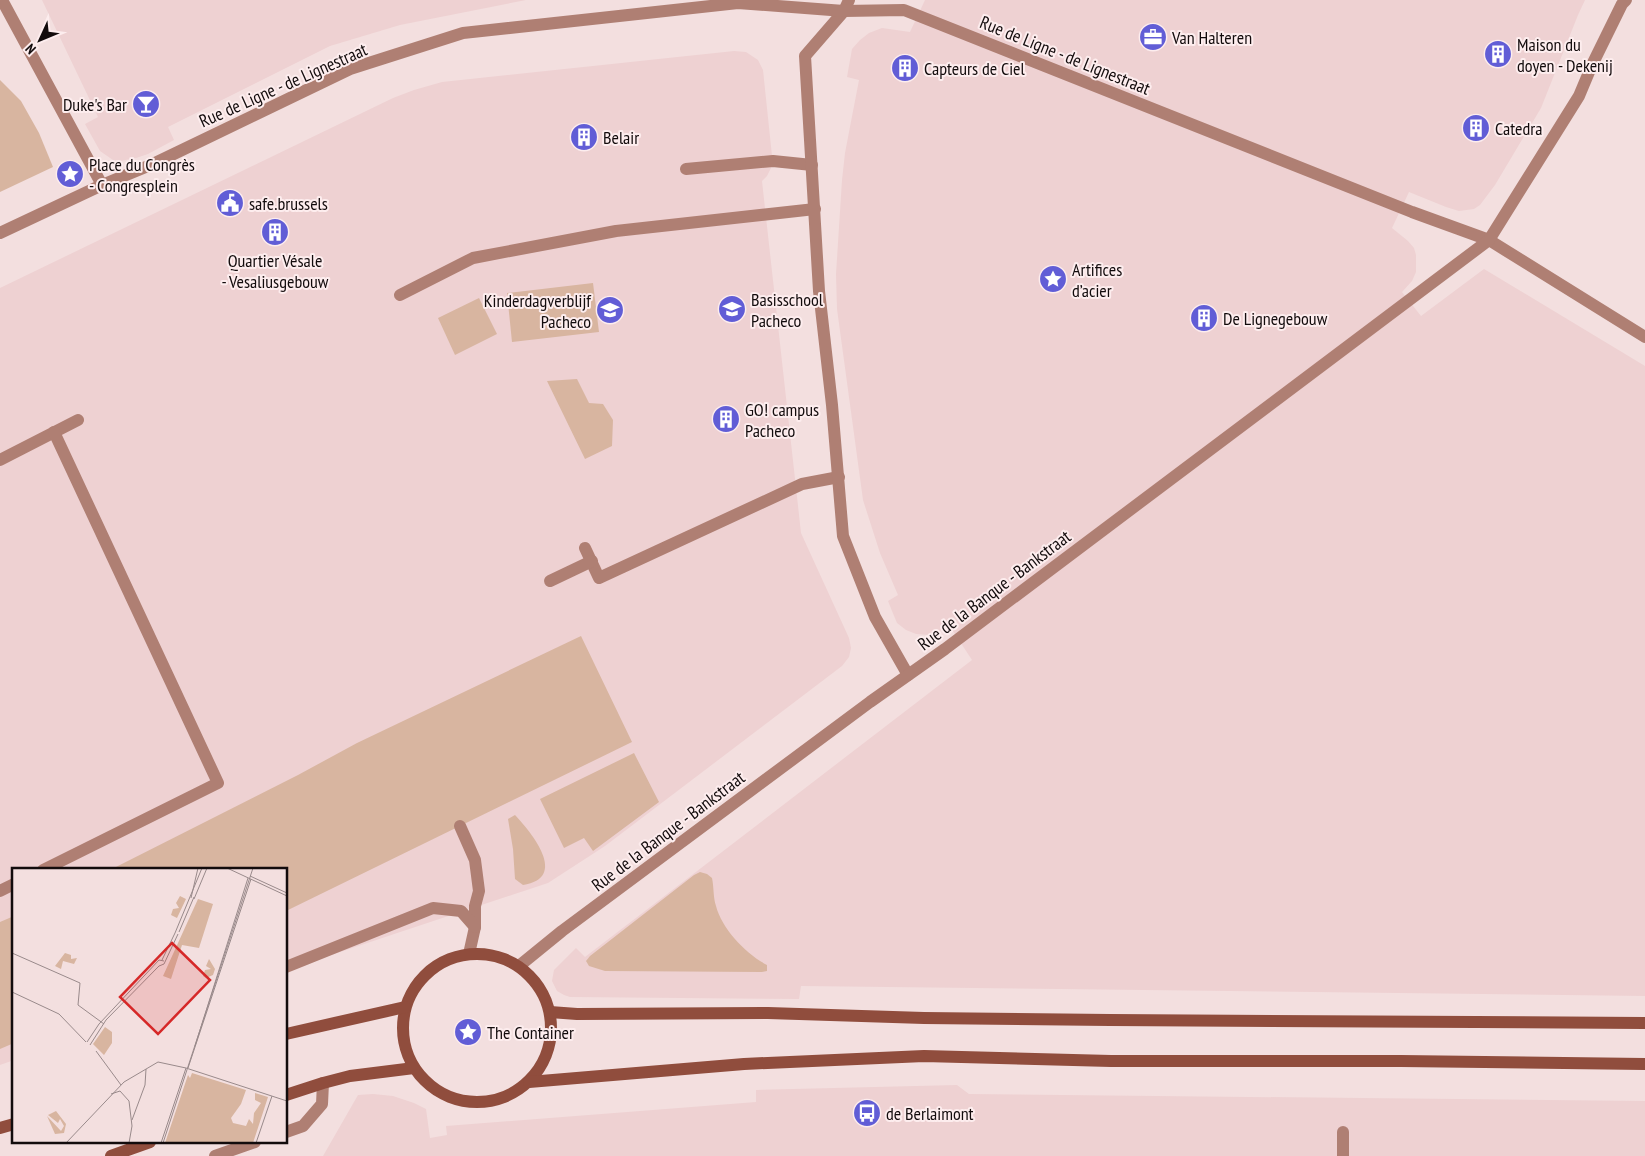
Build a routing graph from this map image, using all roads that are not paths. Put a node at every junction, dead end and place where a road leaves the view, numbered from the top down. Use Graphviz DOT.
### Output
graph roads {
  1 [pos="2,0"];
  2 [pos="1626,0"];
  3 [pos="693,4"];
  4 [pos="847,6"];
  5 [pos="812,165"];
  6 [pos="686,169"];
  7 [pos="102,186"];
  8 [pos="815,209"];
  9 [pos="0,233"];
  10 [pos="1489,240"];
  11 [pos="400,295"];
  12 [pos="1645,337"];
  13 [pos="78,420"];
  14 [pos="54,432"];
  15 [pos="0,460"];
  16 [pos="839,477"];
  17 [pos="585,548"];
  18 [pos="592,561"];
  19 [pos="550,581"];
  20 [pos="908,676"];
  21 [pos="460,826"];
  22 [pos="47,868"];
  23 [pos="12,885"];
  24 [pos="0,891"];
  25 [pos="474,927"];
  26 [pos="469,954"];
  27 [pos="288,966"];
  28 [pos="519,966"];
  29 [pos="405,1007"];
  30 [pos="550,1012"];
  31 [pos="1645,1023"];
  32 [pos="288,1034"];
  33 [pos="1645,1064"];
  34 [pos="414,1068"];
  35 [pos="530,1082"];
  36 [pos="323,1083"];
  37 [pos="288,1094"];
  38 [pos="288,1131"];
  39 [pos="1343,1132"];
  40 [pos="145,1144"];
  41 [pos="249,1144"];
  42 [pos="114,1156"];
  43 [pos="215,1156"];
  44 [pos="1343,1156"];
  1 -- 7 [label="street"];
  2 -- 10 [label="street"];
  3 -- 4 [label="street, Rue de Ligne - de Lignestraat"];
  3 -- 7 [label="street, Rue de Ligne - de Lignestraat"];
  4 -- 5 [label="street"];
  4 -- 10 [label="street, Rue de Ligne - de Lignestraat"];
  5 -- 6 [label="street"];
  5 -- 8 [label="street"];
  7 -- 9 [label="street"];
  8 -- 11 [label="street"];
  8 -- 16 [label="street"];
  10 -- 12 [label="street, Rue de Ligne - de Lignestraat"];
  10 -- 20 [label="street, Rue de la Banque - Bankstraat"];
  13 -- 14 [label="street"];
  14 -- 15 [label="street"];
  14 -- 22 [label="street"];
  16 -- 18 [label="street"];
  16 -- 20 [label="street"];
  17 -- 18 [label="street"];
  18 -- 19 [label="street"];
  20 -- 28 [label="street, Rue de la Banque - Bankstraat"];
  21 -- 25 [label="street"];
  23 -- 24 [label="street"];
  25 -- 26 [label="street"];
  25 -- 27 [label="street"];
  26 -- 28 [label="street"];
  26 -- 29 [label="street"];
  28 -- 30 [label="street"];
  29 -- 32 [label="street"];
  29 -- 34 [label="street"];
  30 -- 31 [label="street"];
  30 -- 35 [label="street"];
  33 -- 35 [label="street"];
  34 -- 35 [label="street"];
  34 -- 36 [label="street"];
  36 -- 37 [label="street"];
  36 -- 38 [label="street"];
  39 -- 44 [label="street"];
  40 -- 42 [label="street"];
  41 -- 43 [label="street"];
}
